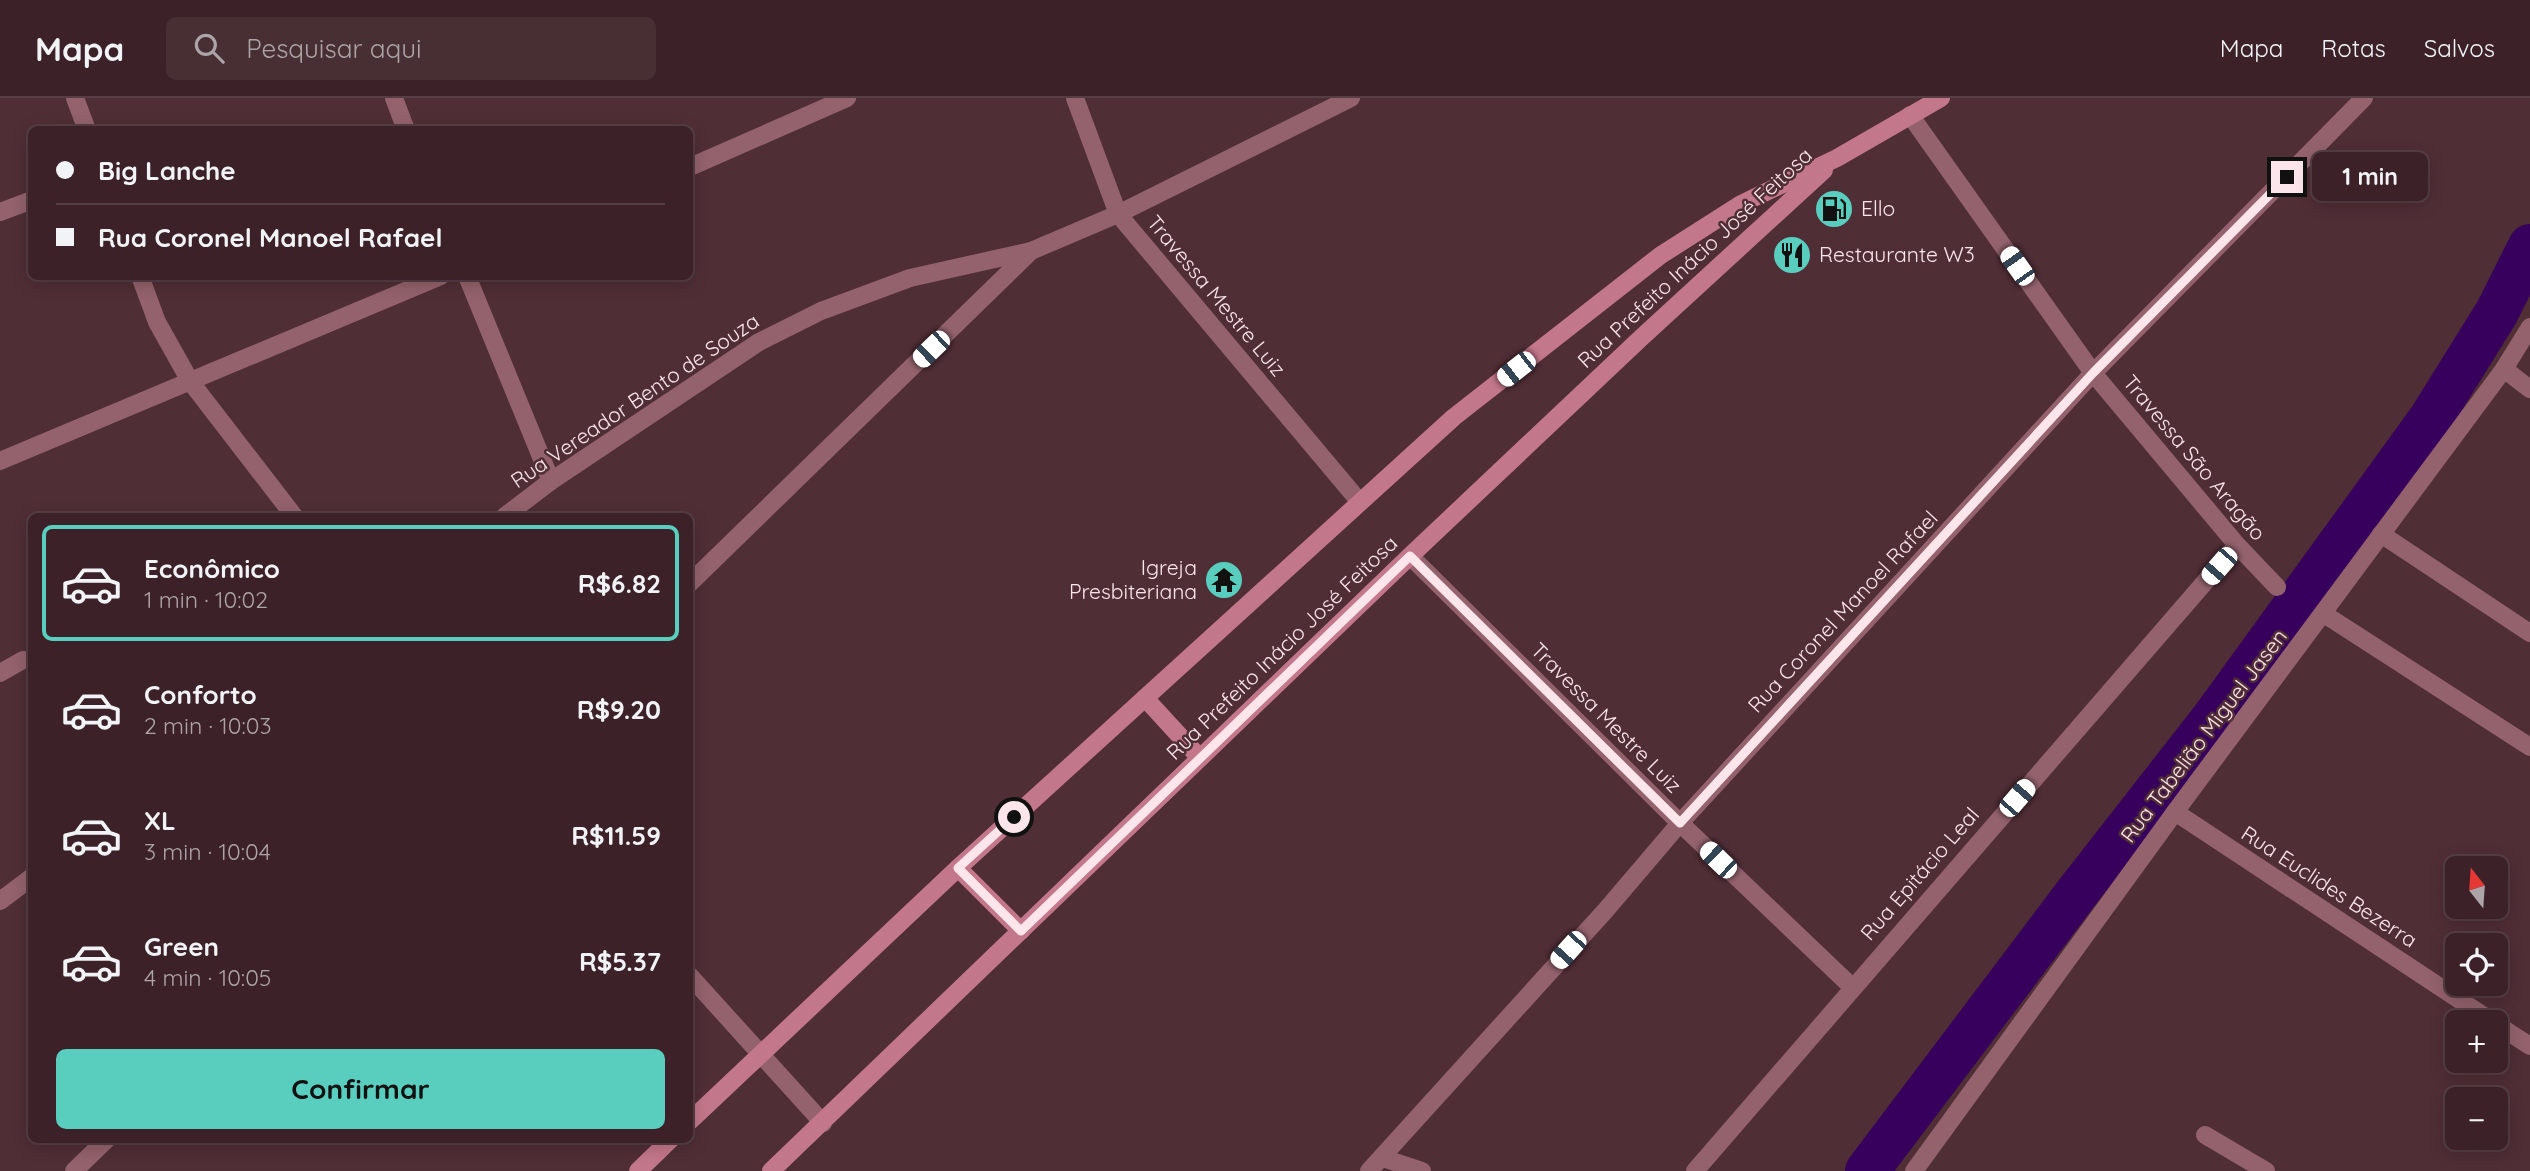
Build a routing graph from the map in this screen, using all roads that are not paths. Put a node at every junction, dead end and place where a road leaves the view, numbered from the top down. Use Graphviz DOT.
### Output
graph roads {
  1 [pos="75,98"];
  2 [pos="394,98"];
  3 [pos="847,98"];
  4 [pos="1075,98"];
  5 [pos="1351,98"];
  6 [pos="1941,98"];
  7 [pos="2364,98"];
  8 [pos="1910,116"];
  9 [pos="86,126"];
  10 [pos="405,126"];
  11 [pos="1837,158"];
  12 [pos="693,166"];
  13 [pos="28,202"];
  14 [pos="0,212"];
  15 [pos="1118,214"];
  16 [pos="1031,251"];
  17 [pos="141,280"];
  18 [pos="431,280"];
  19 [pos="469,280"];
  20 [pos="2530,327"];
  21 [pos="2504,369"];
  22 [pos="2093,373"];
  23 [pos="190,381"];
  24 [pos="2530,389"];
  25 [pos="0,461"];
  26 [pos="551,481"];
  27 [pos="1359,501"];
  28 [pos="292,513"];
  29 [pos="509,513"];
  30 [pos="2381,534"];
  31 [pos="2237,545"];
  32 [pos="1410,556"];
  33 [pos="693,580"];
  34 [pos="2277,587"];
  35 [pos="2324,614"];
  36 [pos="2530,633"];
  37 [pos="23,660"];
  38 [pos="0,673"];
  39 [pos="1145,698"];
  40 [pos="2530,747"];
  41 [pos="1200,758"];
  42 [pos="2175,812"];
  43 [pos="1680,823"];
  44 [pos="958,868"];
  45 [pos="28,880"];
  46 [pos="0,901"];
  47 [pos="1021,931"];
  48 [pos="693,979"];
  49 [pos="1852,987"];
  50 [pos="2474,1010"];
  51 [pos="2508,1032"];
  52 [pos="2530,1046"];
  53 [pos="760,1054"];
  54 [pos="693,1118"];
  55 [pos="823,1123"];
  56 [pos="2205,1135"];
  57 [pos="103,1143"];
  58 [pos="667,1143"];
  59 [pos="1383,1158"];
  60 [pos="74,1171"];
  61 [pos="638,1171"];
  62 [pos="771,1171"];
  63 [pos="1369,1171"];
  64 [pos="1422,1171"];
  65 [pos="1695,1171"];
  66 [pos="1914,1171"];
  67 [pos="2266,1171"];
  1 -- 9 [label="street"];
  2 -- 10 [label="street"];
  3 -- 12 [label="street"];
  4 -- 15 [label="street, Travessa Mestre Luiz"];
  5 -- 15 [label="street"];
  6 -- 8 [label="main road"];
  7 -- 22 [label="street, Rua Coronel Manoel Rafael"];
  8 -- 11 [label="main road"];
  8 -- 22 [label="street, Travessa São Aragão"];
  11 -- 27 [label="main road, Rua Prefeito Inácio José Feitosa"];
  11 -- 32 [label="main road, Rua Prefeito Inácio José Feitosa"];
  13 -- 14 [label="street"];
  15 -- 16 [label="street"];
  15 -- 27 [label="street, Travessa Mestre Luiz"];
  16 -- 26 [label="street, Rua Vereador Bento de Souza"];
  16 -- 33 [label="street"];
  17 -- 23 [label="street"];
  18 -- 23 [label="street"];
  19 -- 26 [label="street"];
  20 -- 21 [label="street, Rua Tabelião Miguel Jasen"];
  21 -- 24 [label="street"];
  21 -- 30 [label="street, Rua Tabelião Miguel Jasen"];
  22 -- 31 [label="street, Travessa São Aragão"];
  22 -- 43 [label="street, Rua Coronel Manoel Rafael"];
  23 -- 25 [label="street"];
  23 -- 28 [label="street"];
  26 -- 29 [label="street, Rua Vereador Bento de Souza"];
  27 -- 39 [label="main road, Rua Prefeito Inácio José Feitosa"];
  30 -- 35 [label="street, Rua Tabelião Miguel Jasen"];
  30 -- 36 [label="street"];
  31 -- 34 [label="street, Travessa São Aragão"];
  31 -- 49 [label="street, Rua Epitácio Leal"];
  32 -- 41 [label="main road, Rua Prefeito Inácio José Feitosa"];
  32 -- 43 [label="street, Travessa Mestre Luiz"];
  35 -- 40 [label="street"];
  35 -- 42 [label="street, Rua Tabelião Miguel Jasen"];
  37 -- 38 [label="street"];
  39 -- 41 [label="main road"];
  39 -- 44 [label="main road, Rua Prefeito Inácio José Feitosa"];
  41 -- 47 [label="main road, Rua Prefeito Inácio José Feitosa"];
  42 -- 50 [label="street, Rua Euclides Bezerra"];
  42 -- 66 [label="street, Rua Tabelião Miguel Jasen"];
  43 -- 49 [label="street, Travessa Mestre Luiz"];
  43 -- 59 [label="street, Rua Coronel Manoel Rafael"];
  44 -- 47 [label="main road"];
  44 -- 53 [label="main road, Rua Prefeito Inácio José Feitosa"];
  45 -- 46 [label="street"];
  47 -- 55 [label="main road, Rua Prefeito Inácio José Feitosa"];
  48 -- 53 [label="street"];
  49 -- 65 [label="street, Rua Epitácio Leal"];
  51 -- 52 [label="street, Rua Euclides Bezerra"];
  53 -- 54 [label="main road, Rua Prefeito Inácio José Feitosa"];
  53 -- 55 [label="street"];
  55 -- 62 [label="main road, Rua Prefeito Inácio José Feitosa"];
  56 -- 67 [label="street"];
  57 -- 60 [label="street"];
  58 -- 61 [label="main road"];
  59 -- 63 [label="street, Rua Coronel Manoel Rafael"];
  59 -- 64 [label="street"];
}
